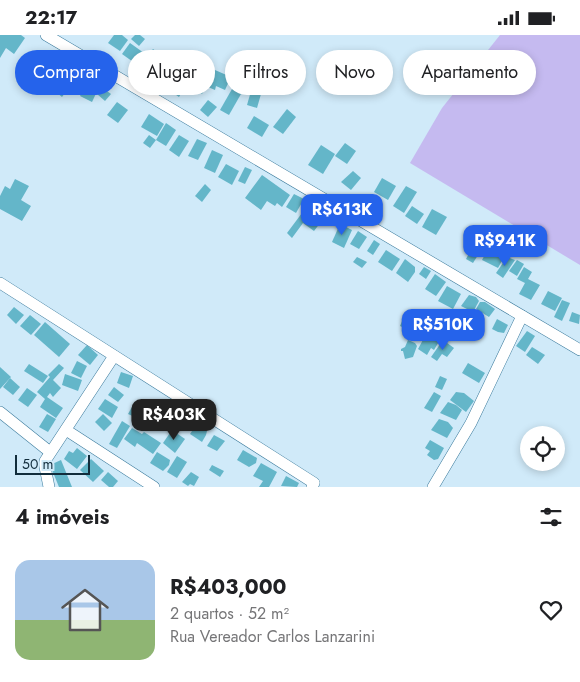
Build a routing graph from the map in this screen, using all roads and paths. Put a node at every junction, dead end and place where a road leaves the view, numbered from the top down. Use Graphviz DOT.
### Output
graph roads {
  1 [pos="46,35"];
  2 [pos="0,283"];
  3 [pos="522,315"];
  4 [pos="580,350"];
  5 [pos="114,356"];
  6 [pos="0,412"];
  7 [pos="66,430"];
  8 [pos="50,452"];
  9 [pos="313,485"];
  10 [pos="48,487"];
  11 [pos="154,487"];
  12 [pos="433,487"];
  1 -- 3 [label="street"];
  2 -- 5 [label="street"];
  3 -- 4 [label="street"];
  3 -- 12 [label="street"];
  5 -- 7 [label="street"];
  5 -- 9 [label="street"];
  6 -- 8 [label="street"];
  7 -- 8 [label="street"];
  7 -- 11 [label="street"];
  8 -- 10 [label="street"];
}
